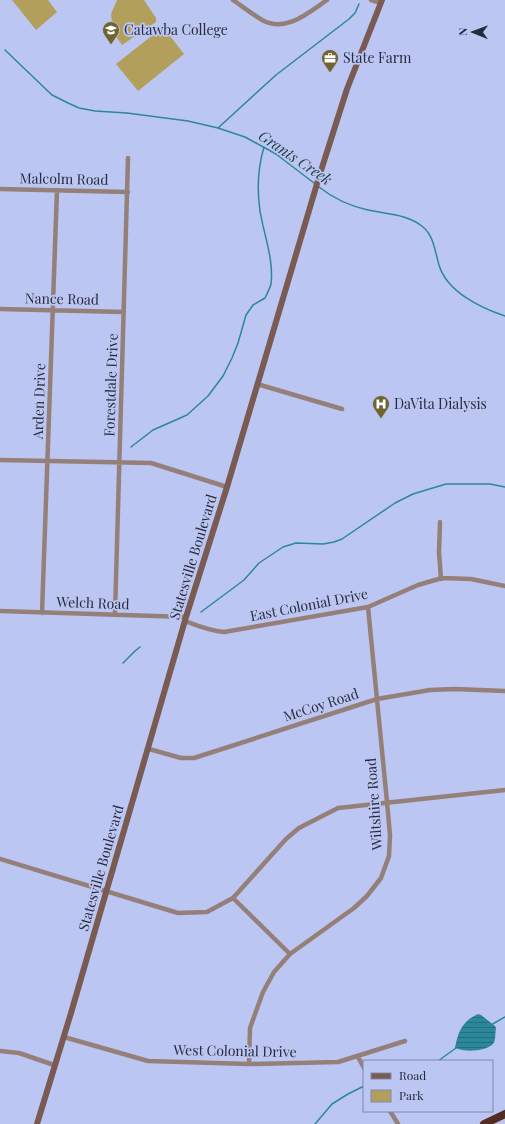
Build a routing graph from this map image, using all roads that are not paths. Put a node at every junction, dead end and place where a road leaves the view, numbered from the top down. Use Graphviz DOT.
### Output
graph roads {
  1 [pos="233,0"];
  2 [pos="327,0"];
  3 [pos="372,0"];
  4 [pos="381,2"];
  5 [pos="128,158"];
  6 [pos="0,189"];
  7 [pos="56,190"];
  8 [pos="128,192"];
  9 [pos="0,309"];
  10 [pos="53,310"];
  11 [pos="124,312"];
  12 [pos="257,384"];
  13 [pos="342,409"];
  14 [pos="0,460"];
  15 [pos="48,460"];
  16 [pos="119,463"];
  17 [pos="227,487"];
  18 [pos="440,522"];
  19 [pos="441,579"];
  20 [pos="505,586"];
  21 [pos="368,607"];
  22 [pos="0,611"];
  23 [pos="42,613"];
  24 [pos="115,614"];
  25 [pos="186,619"];
  26 [pos="505,691"];
  27 [pos="377,699"];
  28 [pos="149,749"];
  29 [pos="505,790"];
  30 [pos="387,802"];
  31 [pos="0,859"];
  32 [pos="107,892"];
  33 [pos="233,898"];
  34 [pos="290,954"];
  35 [pos="64,1036"];
  36 [pos="406,1041"];
  37 [pos="0,1051"];
  38 [pos="358,1057"];
  39 [pos="249,1064"];
  40 [pos="54,1065"];
  41 [pos="363,1066"];
  42 [pos="391,1112"];
  43 [pos="505,1114"];
  44 [pos="37,1124"];
  45 [pos="398,1124"];
  46 [pos="484,1124"];
  1 -- 2 [label="street"];
  3 -- 4 [label="street"];
  4 -- 12 [label="main road, Statesville Boulevard"];
  5 -- 8 [label="street, Forestdale Drive"];
  6 -- 7 [label="street, Malcolm Road"];
  7 -- 8 [label="street, Malcolm Road"];
  7 -- 10 [label="street, Arden Drive"];
  8 -- 11 [label="street, Forestdale Drive"];
  9 -- 10 [label="street, Nance Road"];
  10 -- 11 [label="street, Nance Road"];
  10 -- 15 [label="street, Arden Drive"];
  11 -- 16 [label="street, Forestdale Drive"];
  12 -- 13 [label="street"];
  12 -- 17 [label="main road, Statesville Boulevard"];
  14 -- 15 [label="street"];
  15 -- 16 [label="street"];
  15 -- 23 [label="street, Arden Drive"];
  16 -- 17 [label="street"];
  16 -- 24 [label="street, Forestdale Drive"];
  17 -- 25 [label="main road, Statesville Boulevard"];
  18 -- 19 [label="street"];
  19 -- 20 [label="street, East Colonial Drive"];
  19 -- 21 [label="street, East Colonial Drive"];
  21 -- 25 [label="street, East Colonial Drive"];
  21 -- 27 [label="street, Wiltshire Road"];
  22 -- 23 [label="street, Welch Road"];
  23 -- 24 [label="street, Welch Road"];
  24 -- 25 [label="street, Welch Road"];
  25 -- 28 [label="main road, Statesville Boulevard"];
  26 -- 27 [label="street, McCoy Road"];
  27 -- 28 [label="street, McCoy Road"];
  27 -- 30 [label="street, Wiltshire Road"];
  28 -- 32 [label="main road, Statesville Boulevard"];
  29 -- 30 [label="street"];
  30 -- 33 [label="street"];
  30 -- 34 [label="street, Wiltshire Road"];
  31 -- 32 [label="street"];
  32 -- 33 [label="street"];
  32 -- 35 [label="main road, Statesville Boulevard"];
  33 -- 34 [label="street"];
  34 -- 39 [label="street, Wiltshire Road"];
  35 -- 39 [label="street, West Colonial Drive"];
  35 -- 40 [label="main road, Statesville Boulevard"];
  36 -- 38 [label="street, West Colonial Drive"];
  37 -- 40 [label="street"];
  38 -- 39 [label="street, West Colonial Drive"];
  38 -- 41 [label="street"];
  40 -- 44 [label="main road, Statesville Boulevard"];
  42 -- 45 [label="street"];
  43 -- 46 [label="highway"];
}
